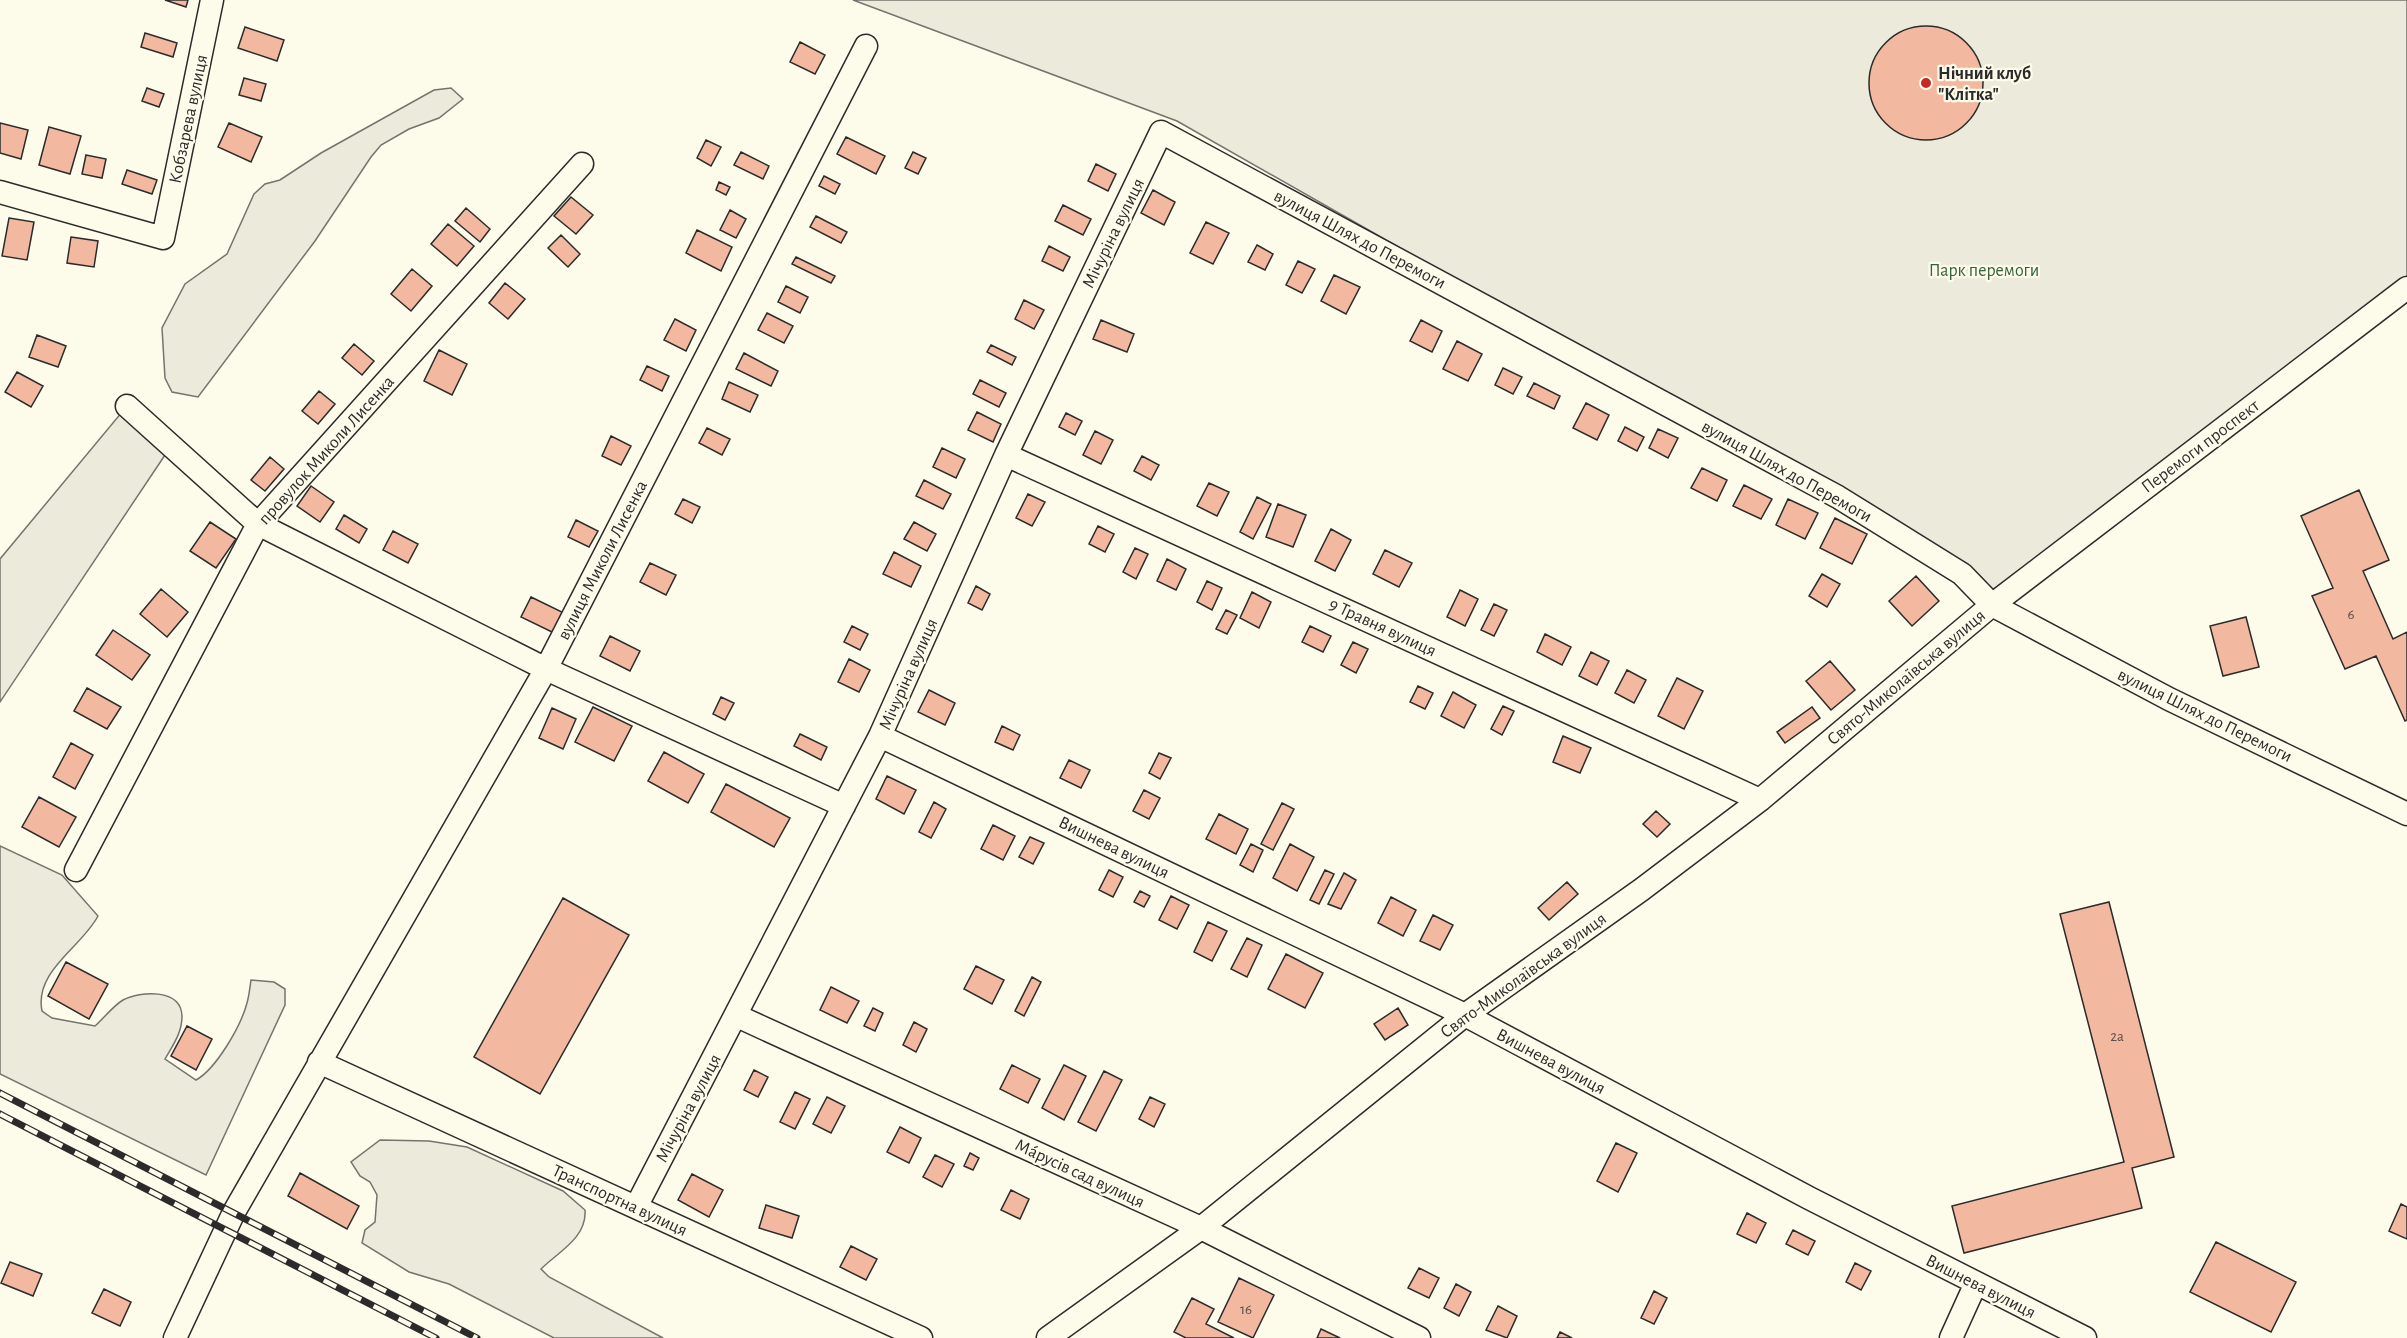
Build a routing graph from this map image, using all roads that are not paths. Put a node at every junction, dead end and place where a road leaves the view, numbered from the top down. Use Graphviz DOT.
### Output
graph roads {
  1 [pos="212,0"];
  2 [pos="866,46"];
  3 [pos="1161,132"];
  4 [pos="582,164"];
  5 [pos="0,192"];
  6 [pos="2407,288"];
  7 [pos="127,406"];
  8 [pos="1006,455"];
  9 [pos="258,524"];
  10 [pos="1992,605"];
  11 [pos="546,669"];
  12 [pos="880,736"];
  13 [pos="1760,800"];
  14 [pos="844,806"];
  15 [pos="2407,814"];
  16 [pos="76,870"];
  17 [pos="1465,1015"];
  18 [pos="737,1016"];
  19 [pos="319,1062"];
  20 [pos="636,1207"];
  21 [pos="1201,1228"];
  22 [pos="1976,1283"];
  23 [pos="183,1335"];
  24 [pos="921,1338"];
  25 [pos="1048,1338"];
  26 [pos="1419,1338"];
  27 [pos="1951,1338"];
  28 [pos="2085,1338"];
  1 -- 5 [label="street, Кобзарева вулиця"];
  2 -- 11 [label="street, вулиця Миколи Лисенка"];
  3 -- 8 [label="street, Мічуріна вулиця"];
  3 -- 10 [label="street, вулиця Шлях до Перемоги"];
  4 -- 9 [label="street, провулок Миколи Лисенка"];
  6 -- 10 [label="street, Перемоги проспект"];
  7 -- 9 [label="street"];
  8 -- 12 [label="street, Мічуріна вулиця"];
  8 -- 13 [label="street, 9 Травня вулиця"];
  9 -- 11 [label="street"];
  9 -- 16 [label="street, провулок Миколи Лисенка"];
  10 -- 13 [label="street, Свято-Миколаївська вулиця"];
  10 -- 15 [label="street, вулиця Шлях до Перемоги"];
  11 -- 14 [label="street"];
  11 -- 19 [label="street, вулиця Миколи Лисенка"];
  12 -- 14 [label="street, Мічуріна вулиця"];
  12 -- 17 [label="street, Вишнева вулиця"];
  13 -- 17 [label="street, Свято-Миколаївська вулиця"];
  14 -- 18 [label="street, Мічуріна вулиця"];
  17 -- 21 [label="street, Свято-Миколаївська вулиця"];
  17 -- 22 [label="street, Вишнева вулиця"];
  18 -- 20 [label="street, Мічуріна вулиця"];
  18 -- 21 [label="street, Мáрусів сад вулиця"];
  19 -- 20 [label="street, Транспортна вулиця"];
  19 -- 23 [label="street, вулиця Миколи Лисенка"];
  20 -- 24 [label="street, Транспортна вулиця"];
  21 -- 25 [label="street, Свято-Миколаївська вулиця"];
  21 -- 26 [label="street, Мáрусів сад вулиця"];
  22 -- 27 [label="street"];
  22 -- 28 [label="street, Вишнева вулиця"];
}
